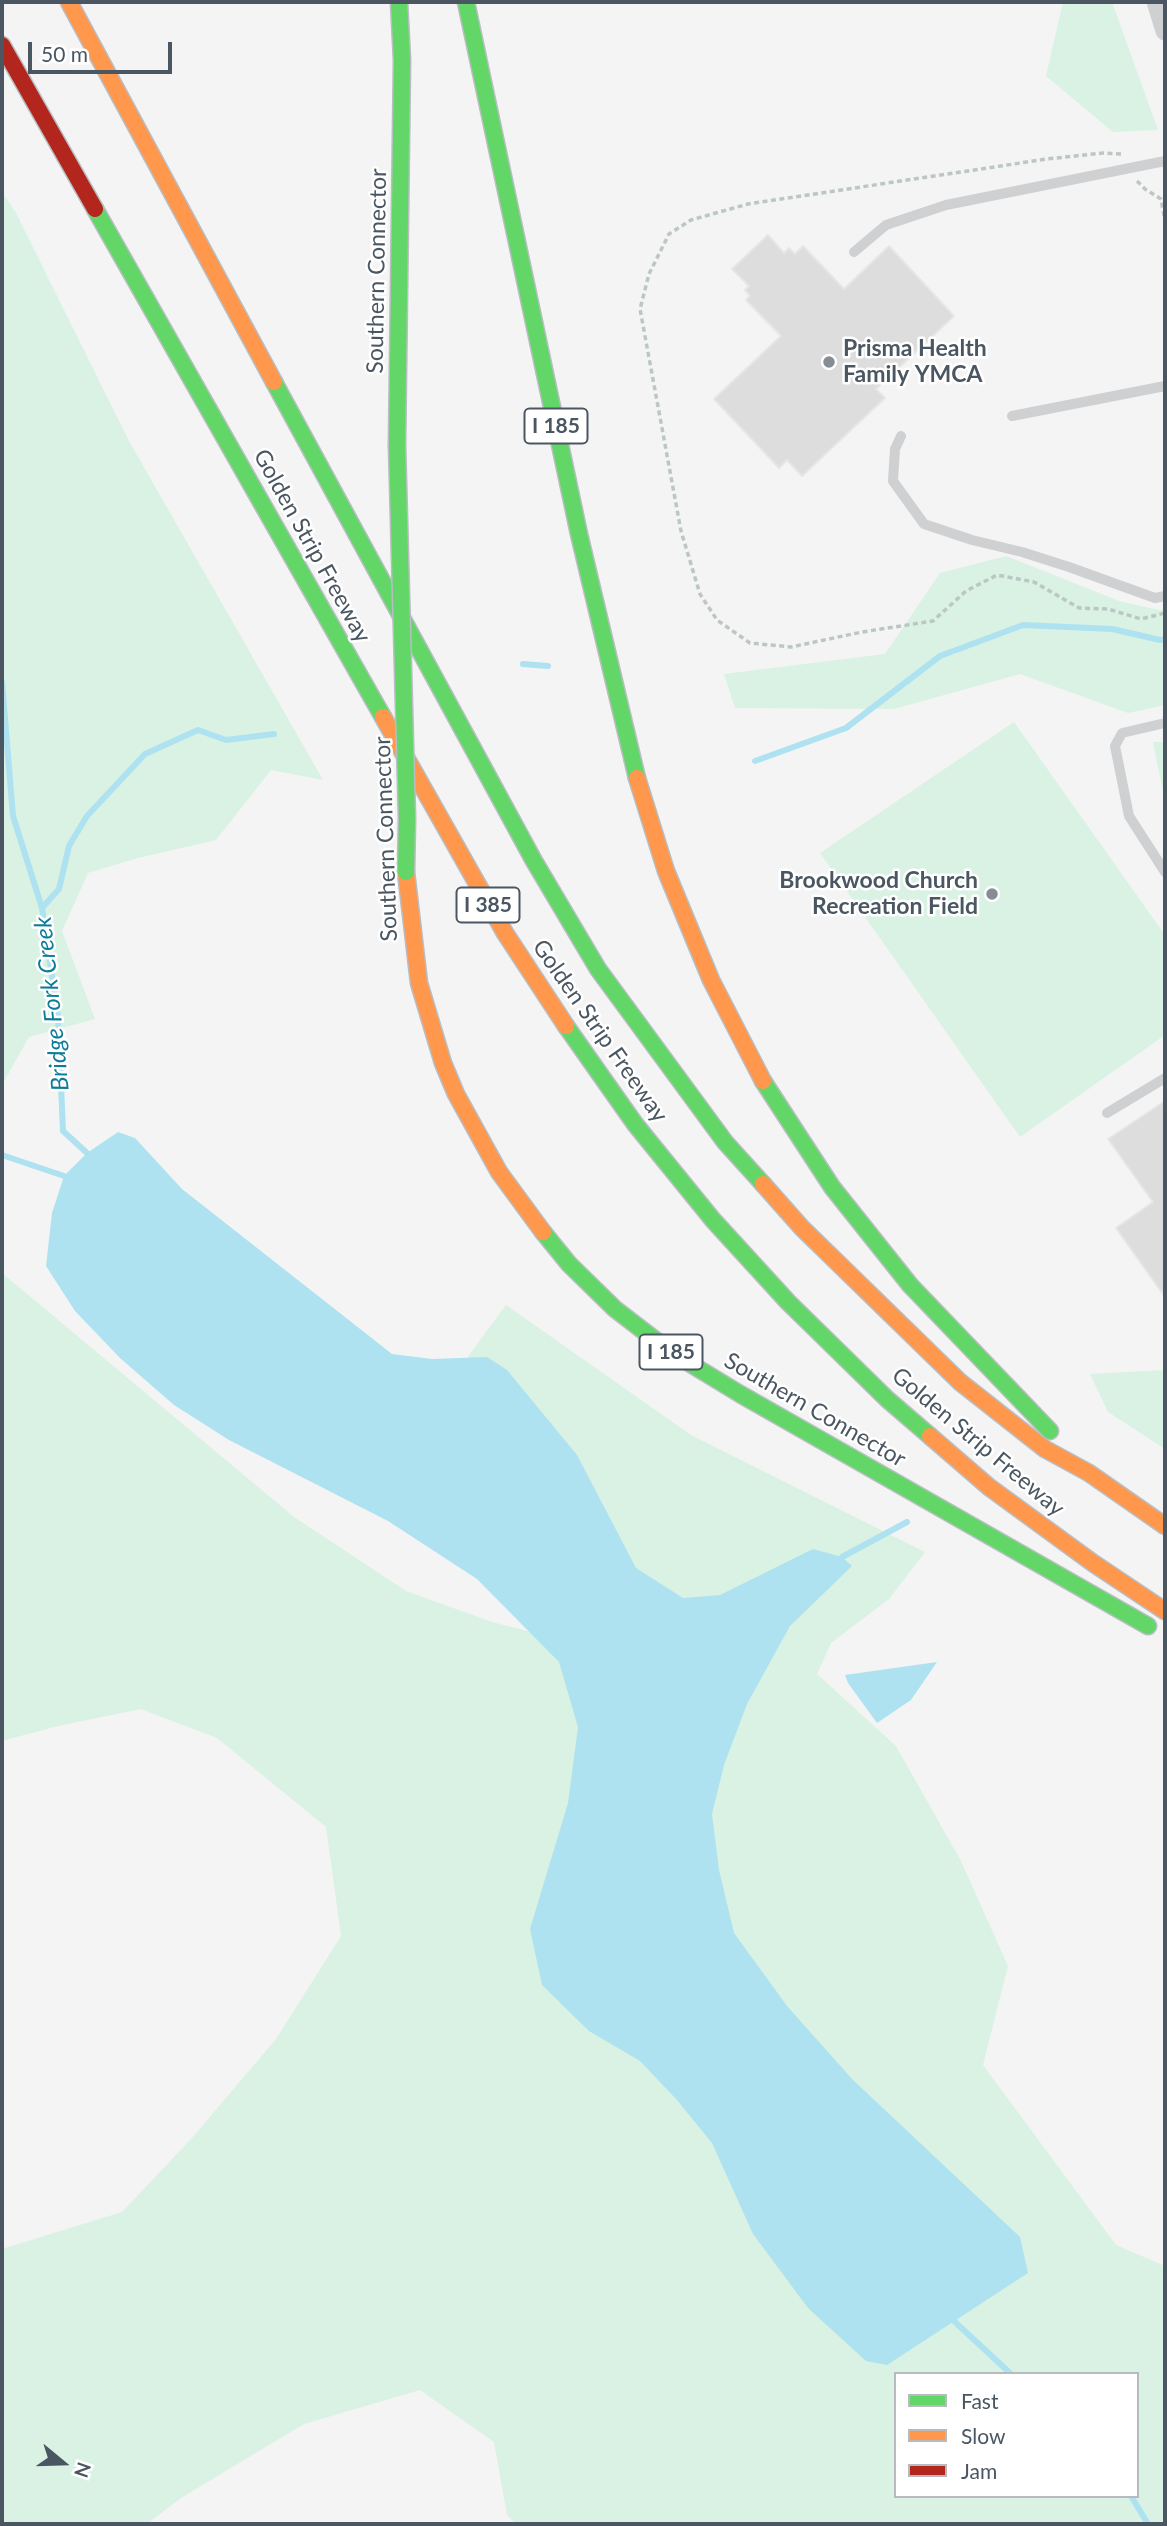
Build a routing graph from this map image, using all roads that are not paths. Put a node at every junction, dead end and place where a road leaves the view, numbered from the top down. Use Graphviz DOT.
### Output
graph roads {
  1 [pos="69,2"];
  2 [pos="399,2"];
  3 [pos="466,2"];
  4 [pos="1156,2"];
  5 [pos="1165,31"];
  6 [pos="2,45"];
  7 [pos="1165,161"];
  8 [pos="854,252"];
  9 [pos="1165,386"];
  10 [pos="1012,416"];
  11 [pos="901,436"];
  12 [pos="1165,596"];
  13 [pos="1165,723"];
  14 [pos="1165,872"];
  15 [pos="1165,1078"];
  16 [pos="1107,1113"];
  17 [pos="1089,1473"];
  18 [pos="1165,1527"];
  19 [pos="1165,1611"];
  20 [pos="1165,1636"];
  1 -- 17 [label="highway, Golden Strip Freeway / I 385"];
  2 -- 20 [label="highway, Southern Connector / I 185, bridge"];
  3 -- 17 [label="highway, I 185"];
  4 -- 5 [label="street"];
  6 -- 19 [label="highway, Golden Strip Freeway / I 385"];
  7 -- 8 [label="lane"];
  9 -- 10 [label="lane"];
  11 -- 12 [label="lane"];
  13 -- 14 [label="lane"];
  15 -- 16 [label="lane"];
  17 -- 18 [label="highway, Golden Strip Freeway / I 385"];
}
